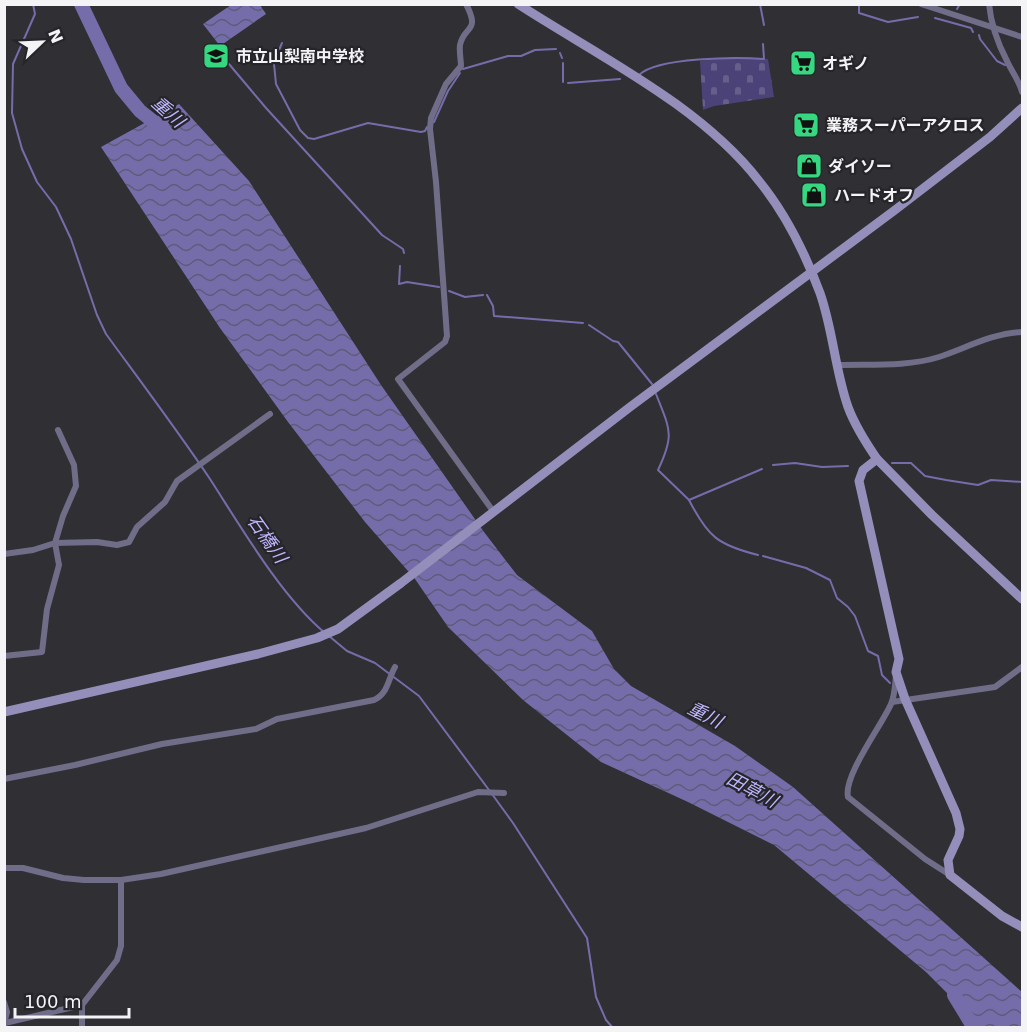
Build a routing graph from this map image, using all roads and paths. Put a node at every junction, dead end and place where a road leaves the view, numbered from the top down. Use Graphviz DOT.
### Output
graph roads {
  1 [pos="466,4"];
  2 [pos="518,4"];
  3 [pos="921,4"];
  4 [pos="989,4"];
  5 [pos="991,26"];
  6 [pos="1023,37"];
  7 [pos="1023,92"];
  8 [pos="1023,108"];
  9 [pos="811,272"];
  10 [pos="1023,332"];
  11 [pos="838,365"];
  12 [pos="270,414"];
  13 [pos="58,430"];
  14 [pos="877,459"];
  15 [pos="493,511"];
  16 [pos="55,543"];
  17 [pos="4,554"];
  18 [pos="1023,599"];
  19 [pos="4,656"];
  20 [pos="394,667"];
  21 [pos="1023,667"];
  22 [pos="896,672"];
  23 [pos="905,699"];
  24 [pos="892,702"];
  25 [pos="4,712"];
  26 [pos="4,779"];
  27 [pos="504,793"];
  28 [pos="4,868"];
  29 [pos="950,875"];
  30 [pos="121,880"];
  31 [pos="1022,929"];
  32 [pos="4,1002"];
  33 [pos="82,1005"];
  34 [pos="5,1023"];
  35 [pos="82,1028"];
  1 -- 15 [label="street"];
  2 -- 9 [label="street"];
  3 -- 5 [label="street"];
  4 -- 5 [label="street"];
  5 -- 6 [label="street"];
  5 -- 7 [label="street"];
  8 -- 9 [label="street"];
  9 -- 11 [label="street"];
  9 -- 15 [label="street"];
  10 -- 11 [label="street"];
  11 -- 14 [label="street"];
  12 -- 16 [label="street"];
  13 -- 16 [label="street"];
  14 -- 18 [label="street"];
  14 -- 22 [label="street"];
  15 -- 25 [label="street"];
  16 -- 17 [label="street"];
  16 -- 19 [label="street"];
  20 -- 26 [label="street"];
  21 -- 23 [label="street"];
  22 -- 23 [label="street"];
  22 -- 24 [label="street"];
  23 -- 24 [label="street"];
  23 -- 29 [label="street"];
  24 -- 29 [label="street"];
  27 -- 30 [label="street"];
  28 -- 30 [label="street"];
  29 -- 31 [label="street"];
  30 -- 33 [label="street"];
  32 -- 34 [label="street"];
  33 -- 34 [label="street"];
  33 -- 35 [label="street"];
}
